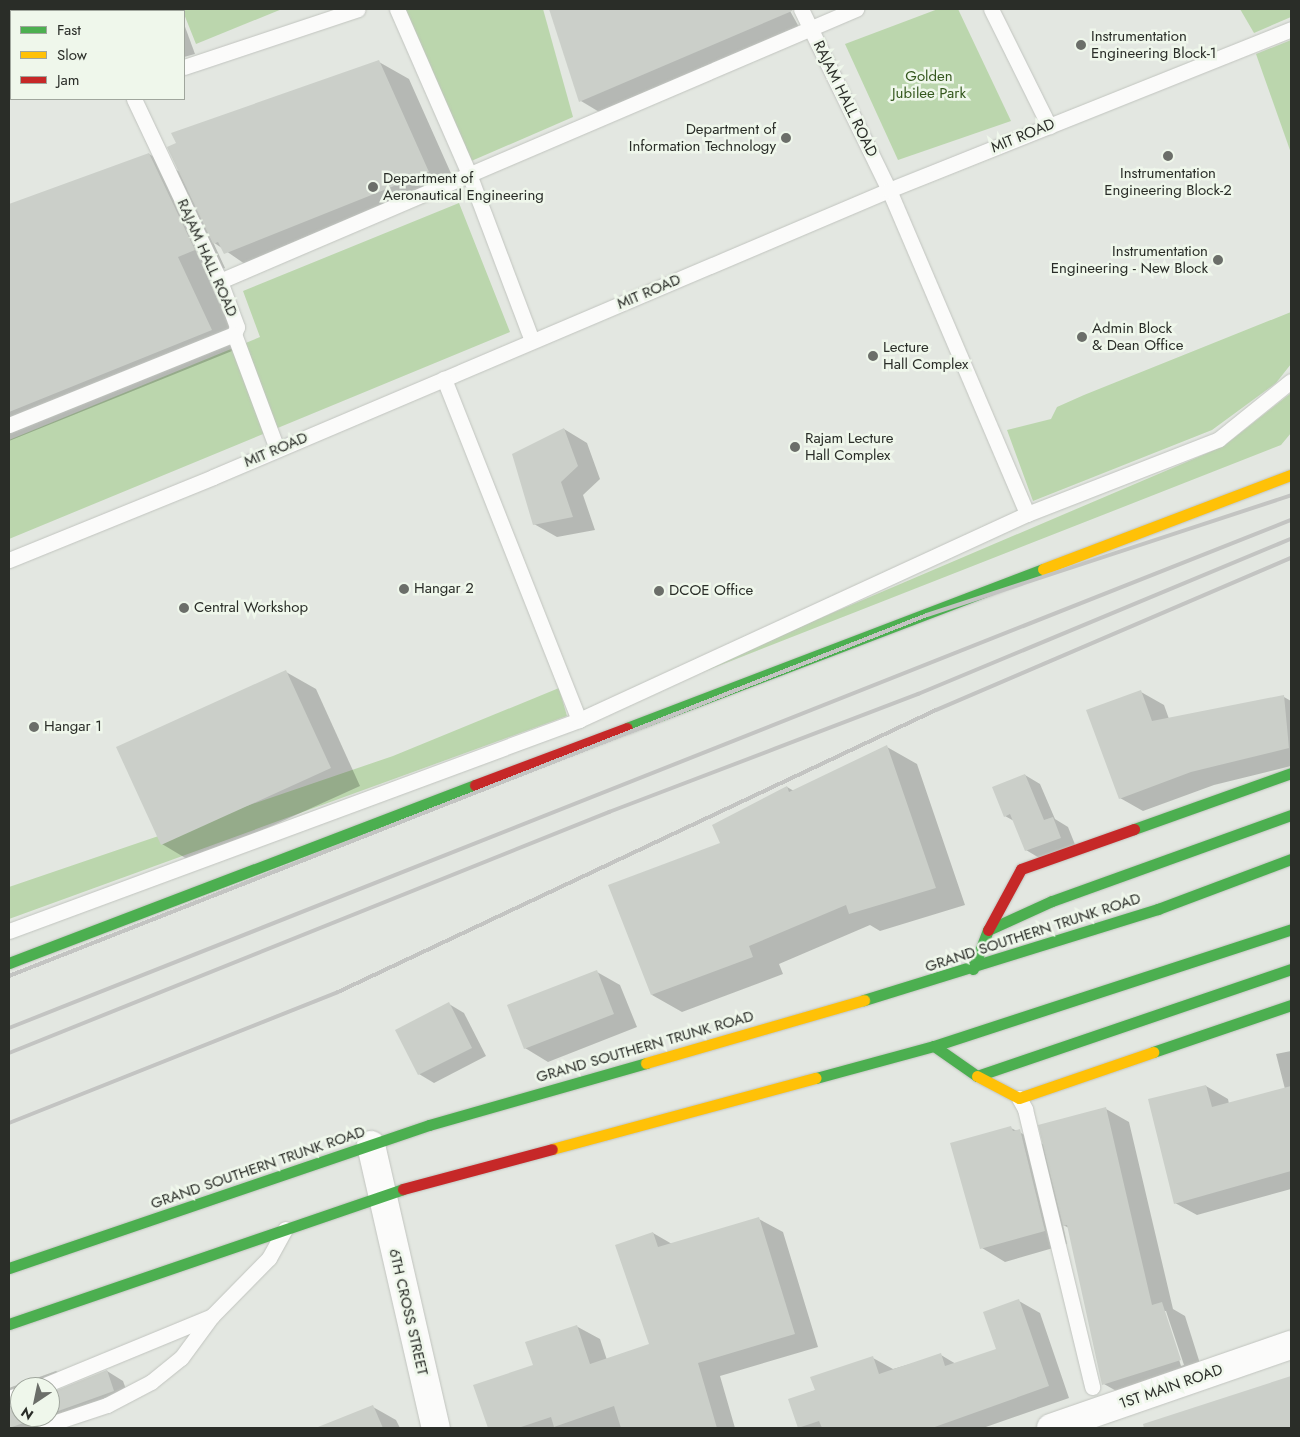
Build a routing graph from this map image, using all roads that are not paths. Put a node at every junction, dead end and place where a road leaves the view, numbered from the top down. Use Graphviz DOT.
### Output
graph roads {
  1 [pos="358,9"];
  2 [pos="397,9"];
  3 [pos="801,9"];
  4 [pos="856,9"];
  5 [pos="991,9"];
  6 [pos="809,27"];
  7 [pos="1291,29"];
  8 [pos="185,66"];
  9 [pos="134,100"];
  10 [pos="1049,126"];
  11 [pos="469,174"];
  12 [pos="889,190"];
  13 [pos="220,282"];
  14 [pos="234,334"];
  15 [pos="532,341"];
  16 [pos="444,379"];
  17 [pos="1291,381"];
  18 [pos="9,425"];
  19 [pos="277,448"];
  20 [pos="1291,475"];
  21 [pos="1027,514"];
  22 [pos="9,560"];
  23 [pos="578,720"];
  24 [pos="1291,773"];
  25 [pos="1291,815"];
  26 [pos="1291,859"];
  27 [pos="1291,929"];
  28 [pos="988,930"];
  29 [pos="9,931"];
  30 [pos="9,963"];
  31 [pos="973,969"];
  32 [pos="1291,969"];
  33 [pos="1291,1005"];
  34 [pos="934,1046"];
  35 [pos="976,1076"];
  36 [pos="1019,1098"];
  37 [pos="371,1145"];
  38 [pos="381,1195"];
  39 [pos="285,1228"];
  40 [pos="9,1268"];
  41 [pos="212,1316"];
  42 [pos="9,1324"];
  43 [pos="1291,1344"];
  44 [pos="60,1379"];
  45 [pos="1092,1387"];
  46 [pos="38,1428"];
  47 [pos="436,1428"];
  48 [pos="1051,1428"];
  1 -- 8 [label="lane"];
  2 -- 11 [label="lane"];
  3 -- 6 [label="lane, RAJAM HALL ROAD"];
  4 -- 6 [label="lane"];
  5 -- 10 [label="lane"];
  6 -- 11 [label="lane"];
  6 -- 12 [label="lane, RAJAM HALL ROAD"];
  7 -- 10 [label="lane, MIT ROAD"];
  9 -- 13 [label="lane, RAJAM HALL ROAD"];
  10 -- 12 [label="lane, MIT ROAD"];
  11 -- 13 [label="lane"];
  11 -- 15 [label="lane"];
  12 -- 15 [label="lane, MIT ROAD"];
  12 -- 21 [label="lane, RAJAM HALL ROAD"];
  13 -- 14 [label="lane, RAJAM HALL ROAD"];
  14 -- 18 [label="lane"];
  14 -- 19 [label="lane, RAJAM HALL ROAD"];
  15 -- 16 [label="lane, MIT ROAD"];
  16 -- 19 [label="lane, MIT ROAD"];
  16 -- 23 [label="lane"];
  17 -- 21 [label="lane"];
  19 -- 22 [label="lane, MIT ROAD"];
  20 -- 30 [label="main road"];
  21 -- 23 [label="lane"];
  23 -- 29 [label="lane"];
  24 -- 28 [label="main road"];
  25 -- 28 [label="main road"];
  26 -- 31 [label="main road, GRAND SOUTHERN TRUNK ROAD"];
  27 -- 34 [label="main road"];
  28 -- 31 [label="main road"];
  31 -- 37 [label="main road, GRAND SOUTHERN TRUNK ROAD"];
  32 -- 35 [label="main road"];
  33 -- 36 [label="main road"];
  34 -- 35 [label="main road"];
  34 -- 38 [label="main road"];
  35 -- 36 [label="main road"];
  36 -- 45 [label="lane"];
  37 -- 38 [label="street, 6TH CROSS STREET"];
  37 -- 40 [label="main road, GRAND SOUTHERN TRUNK ROAD"];
  38 -- 39 [label="main road"];
  38 -- 47 [label="street, 6TH CROSS STREET"];
  39 -- 41 [label="lane"];
  39 -- 42 [label="main road"];
  41 -- 44 [label="lane"];
  41 -- 46 [label="lane"];
  43 -- 48 [label="street, 1ST MAIN ROAD"];
}
